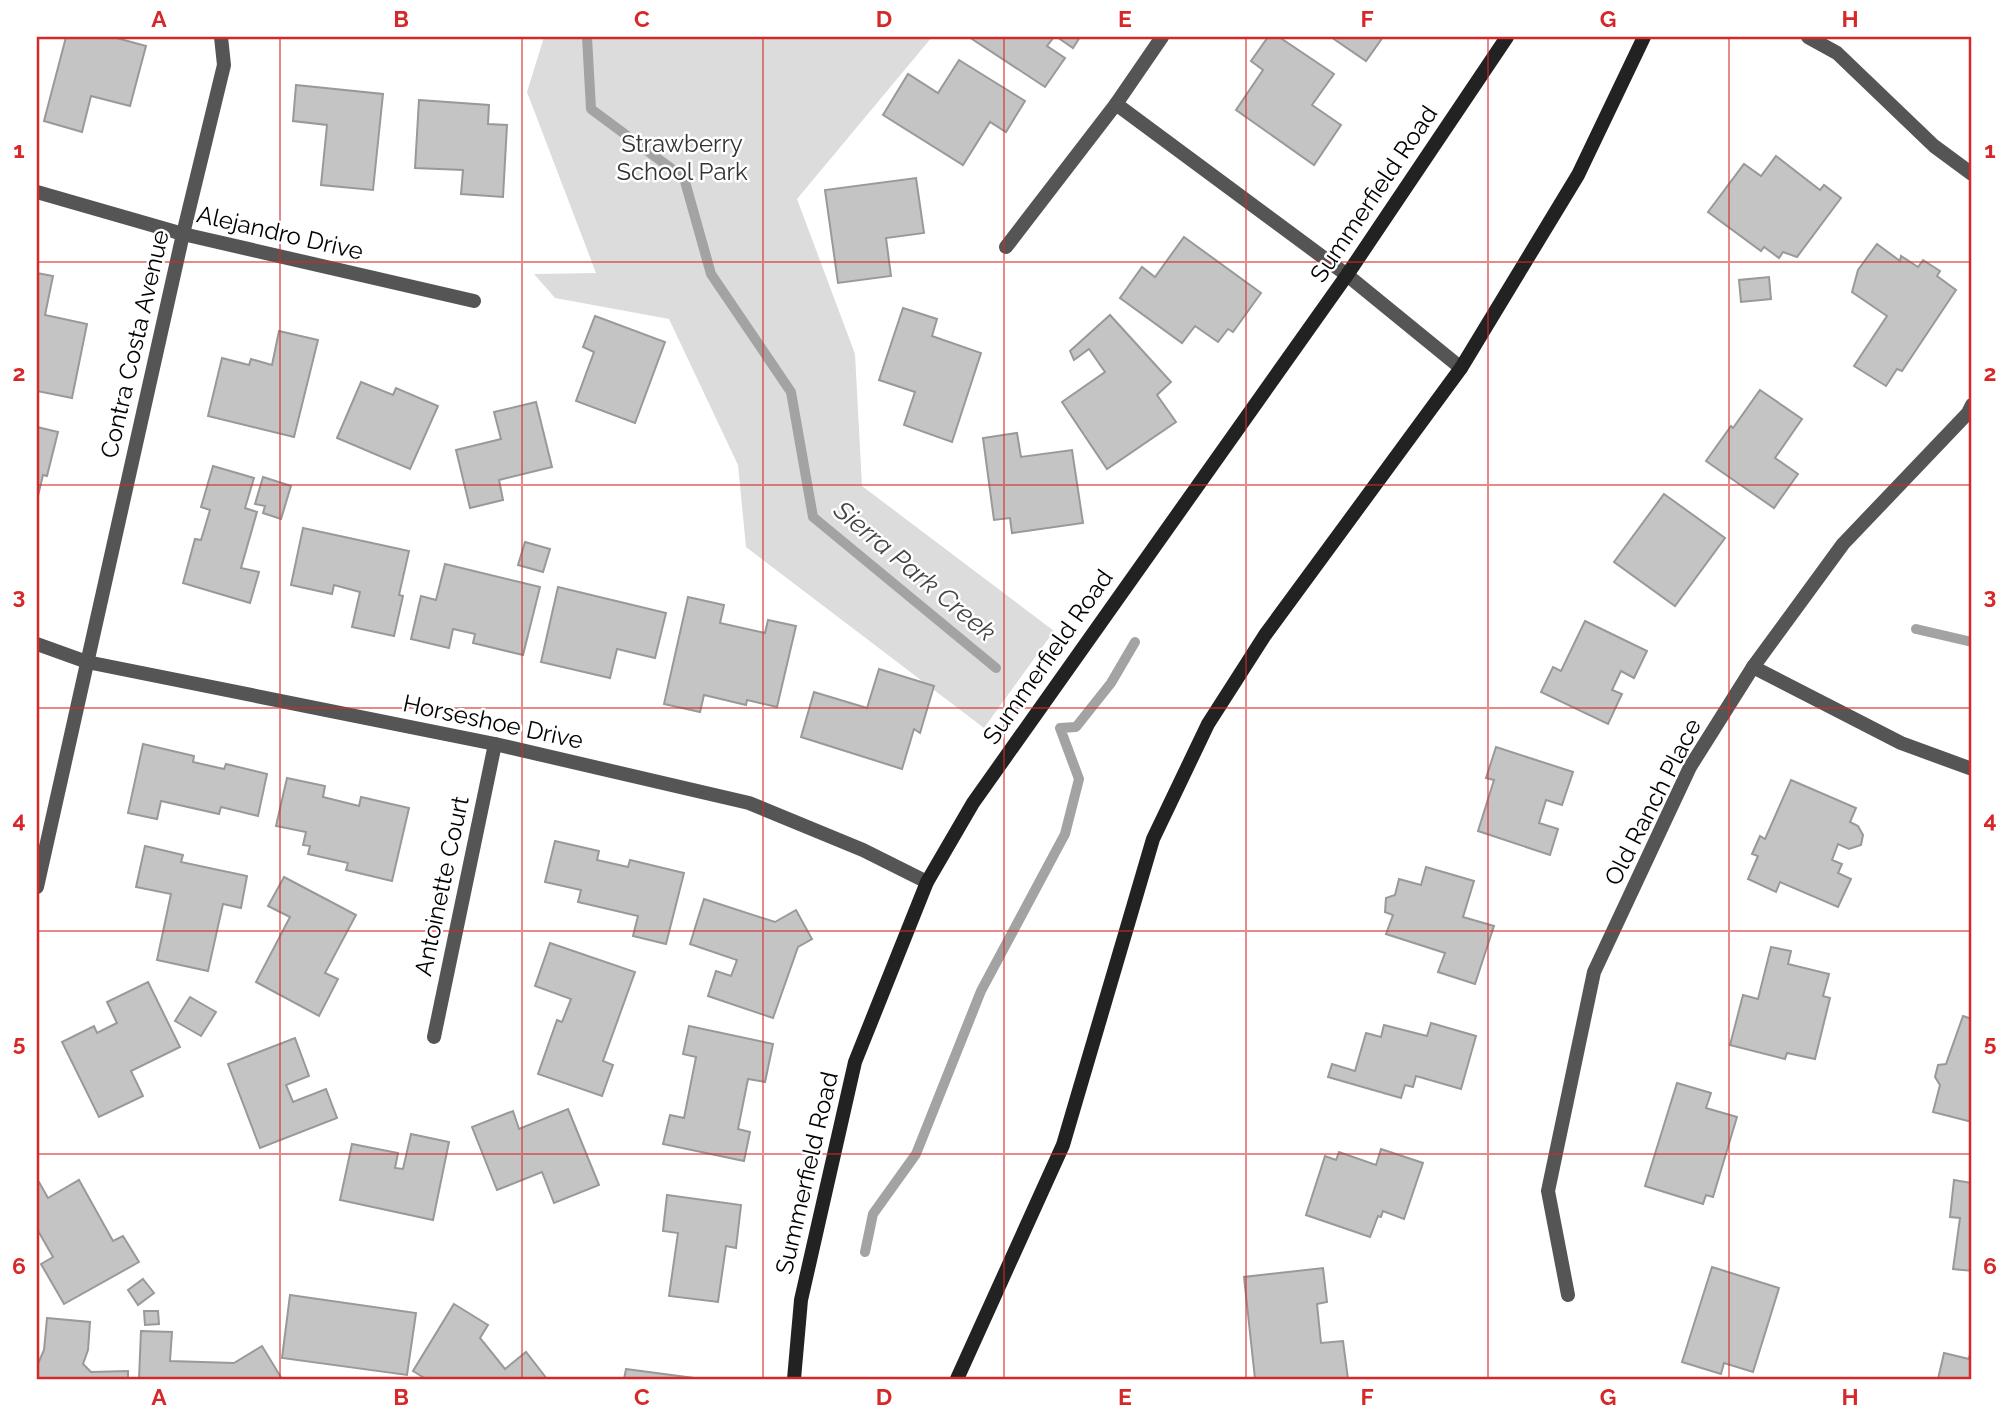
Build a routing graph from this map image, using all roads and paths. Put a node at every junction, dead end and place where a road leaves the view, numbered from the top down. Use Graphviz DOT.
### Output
graph roads {
  1 [pos="221,37"];
  2 [pos="1162,37"];
  3 [pos="1507,37"];
  4 [pos="1644,37"];
  5 [pos="1808,37"];
  6 [pos="1116,104"];
  7 [pos="1972,174"];
  8 [pos="37,192"];
  9 [pos="183,234"];
  10 [pos="1006,247"];
  11 [pos="1347,275"];
  12 [pos="474,301"];
  13 [pos="1461,368"];
  14 [pos="1972,405"];
  15 [pos="37,644"];
  16 [pos="87,662"];
  17 [pos="1753,667"];
  18 [pos="495,744"];
  19 [pos="1972,769"];
  20 [pos="927,882"];
  21 [pos="37,887"];
  22 [pos="434,1037"];
  23 [pos="1568,1295"];
  24 [pos="794,1379"];
  25 [pos="957,1379"];
  1 -- 9 [label="street, Contra Costa Avenue"];
  2 -- 6 [label="street"];
  3 -- 11 [label="street, Summerfield Road"];
  4 -- 13 [label="street"];
  5 -- 7 [label="street"];
  6 -- 10 [label="street"];
  6 -- 11 [label="street"];
  8 -- 9 [label="street, Alejandro Drive"];
  9 -- 12 [label="street, Alejandro Drive"];
  9 -- 16 [label="street, Contra Costa Avenue"];
  11 -- 13 [label="street"];
  11 -- 20 [label="street, Summerfield Road"];
  13 -- 25 [label="street"];
  14 -- 17 [label="street, Old Ranch Place"];
  15 -- 16 [label="street, Horseshoe Drive"];
  16 -- 18 [label="street, Horseshoe Drive"];
  16 -- 21 [label="street, Contra Costa Avenue"];
  17 -- 19 [label="street"];
  17 -- 23 [label="street, Old Ranch Place"];
  18 -- 20 [label="street, Horseshoe Drive"];
  18 -- 22 [label="street, Antoinette Court"];
  20 -- 24 [label="street, Summerfield Road"];
}
